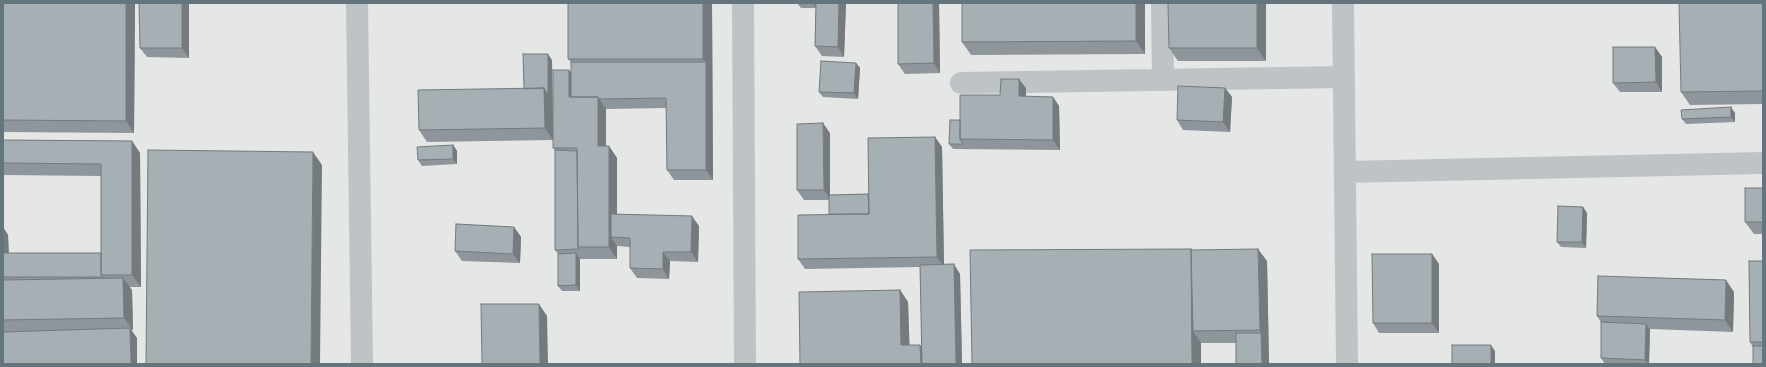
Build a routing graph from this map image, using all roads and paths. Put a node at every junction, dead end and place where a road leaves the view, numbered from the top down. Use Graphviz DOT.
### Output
graph roads {
  1 [pos="357,3"];
  2 [pos="743,3"];
  3 [pos="1162,3"];
  4 [pos="1343,3"];
  5 [pos="1344,77"];
  6 [pos="1163,80"];
  7 [pos="961,83"];
  8 [pos="1763,163"];
  9 [pos="1344,172"];
  10 [pos="362,364"];
  11 [pos="745,364"];
  12 [pos="1347,364"];
  1 -- 10 [label="street"];
  2 -- 11 [label="street"];
  3 -- 6 [label="street"];
  4 -- 5 [label="street"];
  5 -- 6 [label="street"];
  5 -- 9 [label="street"];
  6 -- 7 [label="street"];
  8 -- 9 [label="street"];
  9 -- 12 [label="street"];
}
